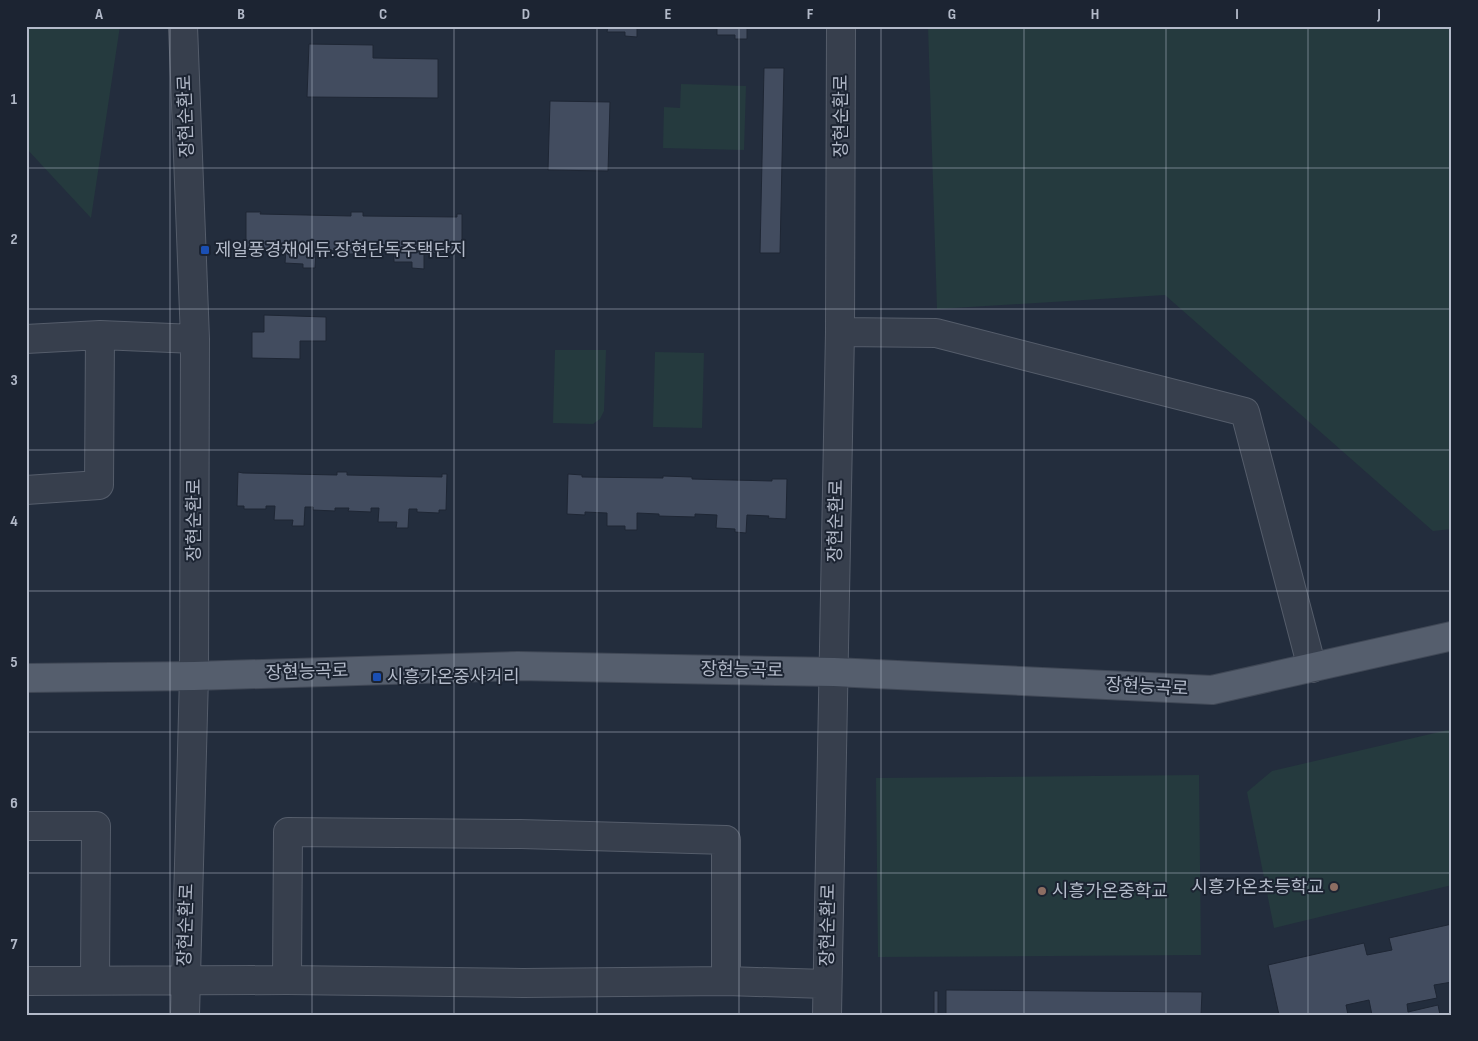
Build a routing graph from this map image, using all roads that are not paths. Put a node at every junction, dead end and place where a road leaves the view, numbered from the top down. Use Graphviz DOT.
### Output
graph roads {
  1 [pos="183,26"];
  2 [pos="842,26"];
  3 [pos="840,332"];
  4 [pos="100,335"];
  5 [pos="195,338"];
  6 [pos="26,339"];
  7 [pos="26,490"];
  8 [pos="1452,636"];
  9 [pos="1312,668"];
  10 [pos="834,672"];
  11 [pos="194,676"];
  12 [pos="26,678"];
  13 [pos="26,826"];
  14 [pos="95,980"];
  15 [pos="287,980"];
  16 [pos="26,981"];
  17 [pos="184,981"];
  18 [pos="726,982"];
  19 [pos="826,984"];
  20 [pos="185,1015"];
  21 [pos="827,1015"];
  1 -- 5 [label="street, 장현순환로"];
  2 -- 3 [label="street, 장현순환로"];
  3 -- 9 [label="street"];
  3 -- 10 [label="street, 장현순환로"];
  4 -- 5 [label="street"];
  4 -- 6 [label="street"];
  4 -- 7 [label="street"];
  5 -- 11 [label="street, 장현순환로"];
  8 -- 9 [label="main road, 장현능곡로"];
  9 -- 10 [label="main road, 장현능곡로"];
  10 -- 11 [label="main road, 장현능곡로"];
  10 -- 19 [label="street, 장현순환로"];
  11 -- 12 [label="main road, 장현능곡로"];
  11 -- 17 [label="street, 장현순환로"];
  13 -- 14 [label="street"];
  14 -- 16 [label="street"];
  14 -- 17 [label="street"];
  15 -- 17 [label="street"];
  15 -- 18 [label="street"];
  15 -- 18 [label="street"];
  17 -- 20 [label="street, 장현순환로"];
  18 -- 19 [label="street"];
  19 -- 21 [label="street, 장현순환로"];
}
